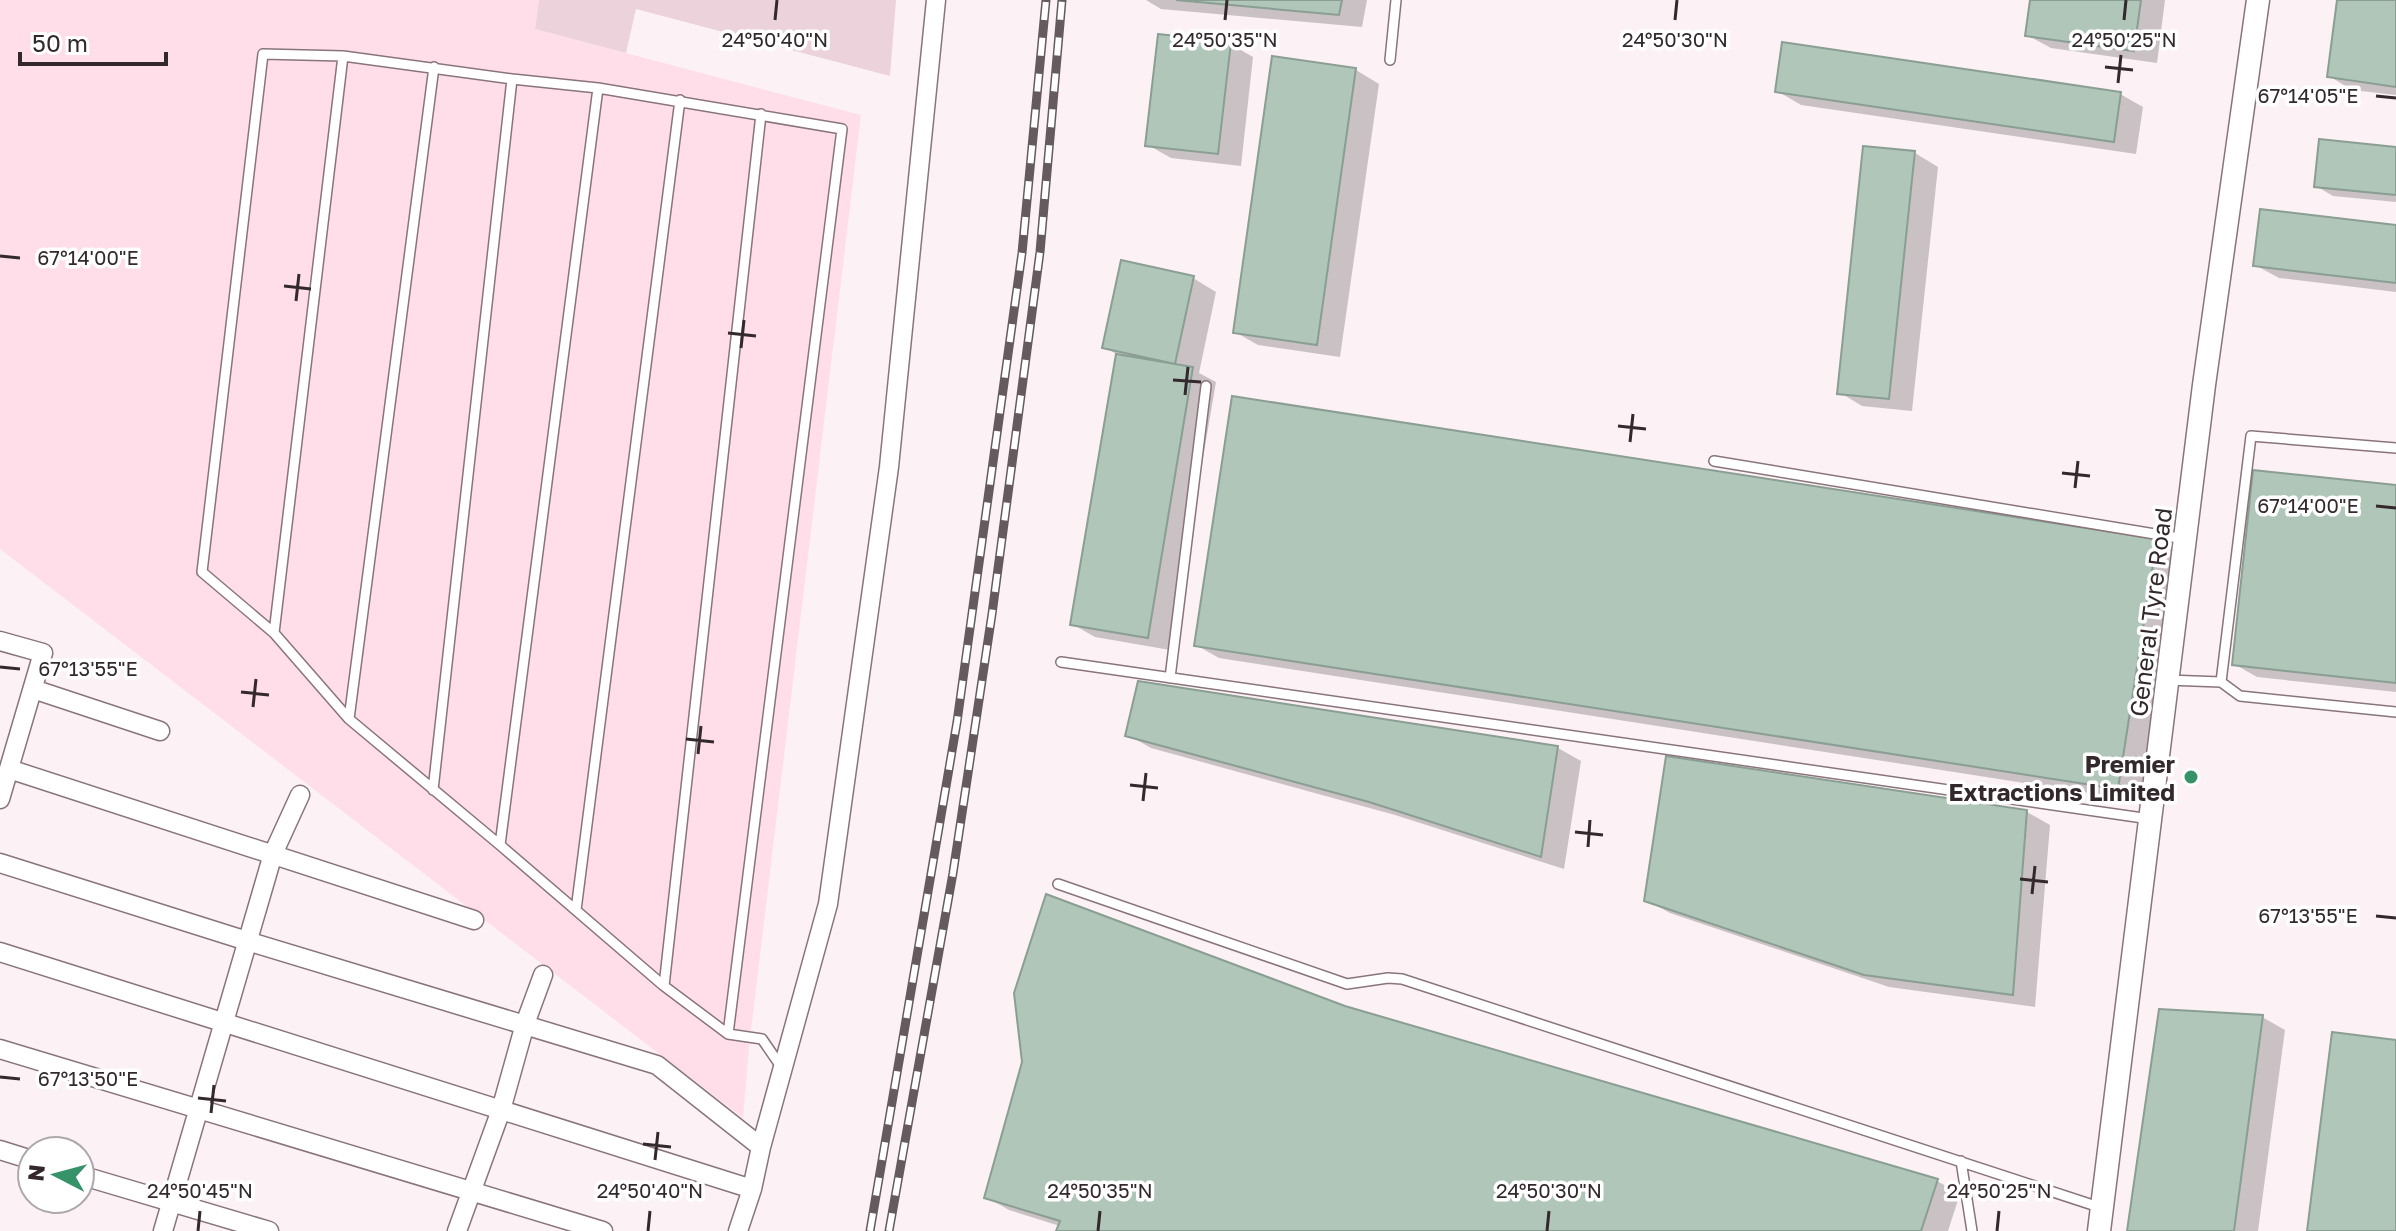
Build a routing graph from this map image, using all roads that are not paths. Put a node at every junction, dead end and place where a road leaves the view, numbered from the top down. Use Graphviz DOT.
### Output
graph roads {
  1 [pos="936,0"];
  2 [pos="1396,0"];
  3 [pos="2258,0"];
  4 [pos="343,56"];
  5 [pos="1390,60"];
  6 [pos="434,67"];
  7 [pos="512,79"];
  8 [pos="598,88"];
  9 [pos="680,100"];
  10 [pos="761,114"];
  11 [pos="1206,386"];
  12 [pos="2396,448"];
  13 [pos="1714,461"];
  14 [pos="2185,539"];
  15 [pos="274,633"];
  16 [pos="0,641"];
  17 [pos="1061,662"];
  18 [pos="1170,678"];
  19 [pos="2167,680"];
  20 [pos="2221,682"];
  21 [pos="33,689"];
  22 [pos="2396,712"];
  23 [pos="349,719"];
  24 [pos="160,731"];
  25 [pos="8,743"];
  26 [pos="9,769"];
  27 [pos="433,790"];
  28 [pos="300,795"];
  29 [pos="0,799"];
  30 [pos="2150,819"];
  31 [pos="500,845"];
  32 [pos="273,854"];
  33 [pos="0,863"];
  34 [pos="1058,884"];
  35 [pos="576,910"];
  36 [pos="474,920"];
  37 [pos="247,941"];
  38 [pos="0,952"];
  39 [pos="543,975"];
  40 [pos="664,986"];
  41 [pos="226,1023"];
  42 [pos="525,1024"];
  43 [pos="728,1034"];
  44 [pos="0,1049"];
  45 [pos="782,1068"];
  46 [pos="200,1109"];
  47 [pos="501,1110"];
  48 [pos="761,1147"];
  49 [pos="1961,1161"];
  50 [pos="96,1180"];
  51 [pos="752,1189"];
  52 [pos="470,1192"];
  53 [pos="172,1203"];
  54 [pos="2102,1208"];
  55 [pos="163,1231"];
  56 [pos="269,1231"];
  57 [pos="457,1231"];
  58 [pos="603,1231"];
  59 [pos="738,1231"];
  60 [pos="1972,1231"];
  61 [pos="2099,1231"];
  1 -- 45 [label="street"];
  2 -- 5 [label="lane"];
  3 -- 14 [label="street, General Tyre Road"];
  4 -- 6 [label="lane"];
  4 -- 15 [label="lane"];
  4 -- 15 [label="lane"];
  6 -- 7 [label="lane"];
  6 -- 23 [label="lane"];
  7 -- 8 [label="lane"];
  7 -- 27 [label="lane"];
  8 -- 9 [label="lane"];
  8 -- 31 [label="lane"];
  9 -- 10 [label="lane"];
  9 -- 35 [label="lane"];
  10 -- 40 [label="lane"];
  10 -- 43 [label="lane"];
  11 -- 18 [label="lane"];
  12 -- 20 [label="lane"];
  13 -- 14 [label="lane"];
  14 -- 19 [label="street, General Tyre Road"];
  15 -- 23 [label="lane"];
  16 -- 21 [label="street"];
  17 -- 18 [label="lane"];
  18 -- 30 [label="lane"];
  19 -- 20 [label="lane"];
  19 -- 30 [label="street, General Tyre Road"];
  20 -- 22 [label="lane"];
  21 -- 24 [label="street"];
  21 -- 25 [label="street"];
  23 -- 27 [label="lane"];
  25 -- 26 [label="street"];
  26 -- 29 [label="street"];
  26 -- 32 [label="street"];
  27 -- 31 [label="lane"];
  28 -- 32 [label="street"];
  30 -- 54 [label="street, General Tyre Road"];
  31 -- 35 [label="lane"];
  32 -- 36 [label="street"];
  32 -- 37 [label="street"];
  33 -- 37 [label="street"];
  34 -- 49 [label="lane"];
  35 -- 40 [label="lane"];
  37 -- 41 [label="street"];
  37 -- 42 [label="street"];
  38 -- 41 [label="street"];
  39 -- 42 [label="street"];
  40 -- 43 [label="lane"];
  41 -- 46 [label="street"];
  41 -- 47 [label="street"];
  42 -- 47 [label="street"];
  42 -- 48 [label="street"];
  43 -- 45 [label="lane"];
  44 -- 46 [label="street"];
  45 -- 48 [label="street"];
  46 -- 52 [label="street"];
  46 -- 53 [label="street"];
  47 -- 51 [label="street"];
  47 -- 52 [label="street"];
  48 -- 51 [label="street"];
  49 -- 54 [label="lane"];
  49 -- 60 [label="lane"];
  50 -- 53 [label="street"];
  51 -- 59 [label="street"];
  52 -- 57 [label="street"];
  52 -- 58 [label="street"];
  53 -- 55 [label="street"];
  53 -- 56 [label="street"];
  54 -- 61 [label="street, General Tyre Road"];
}
